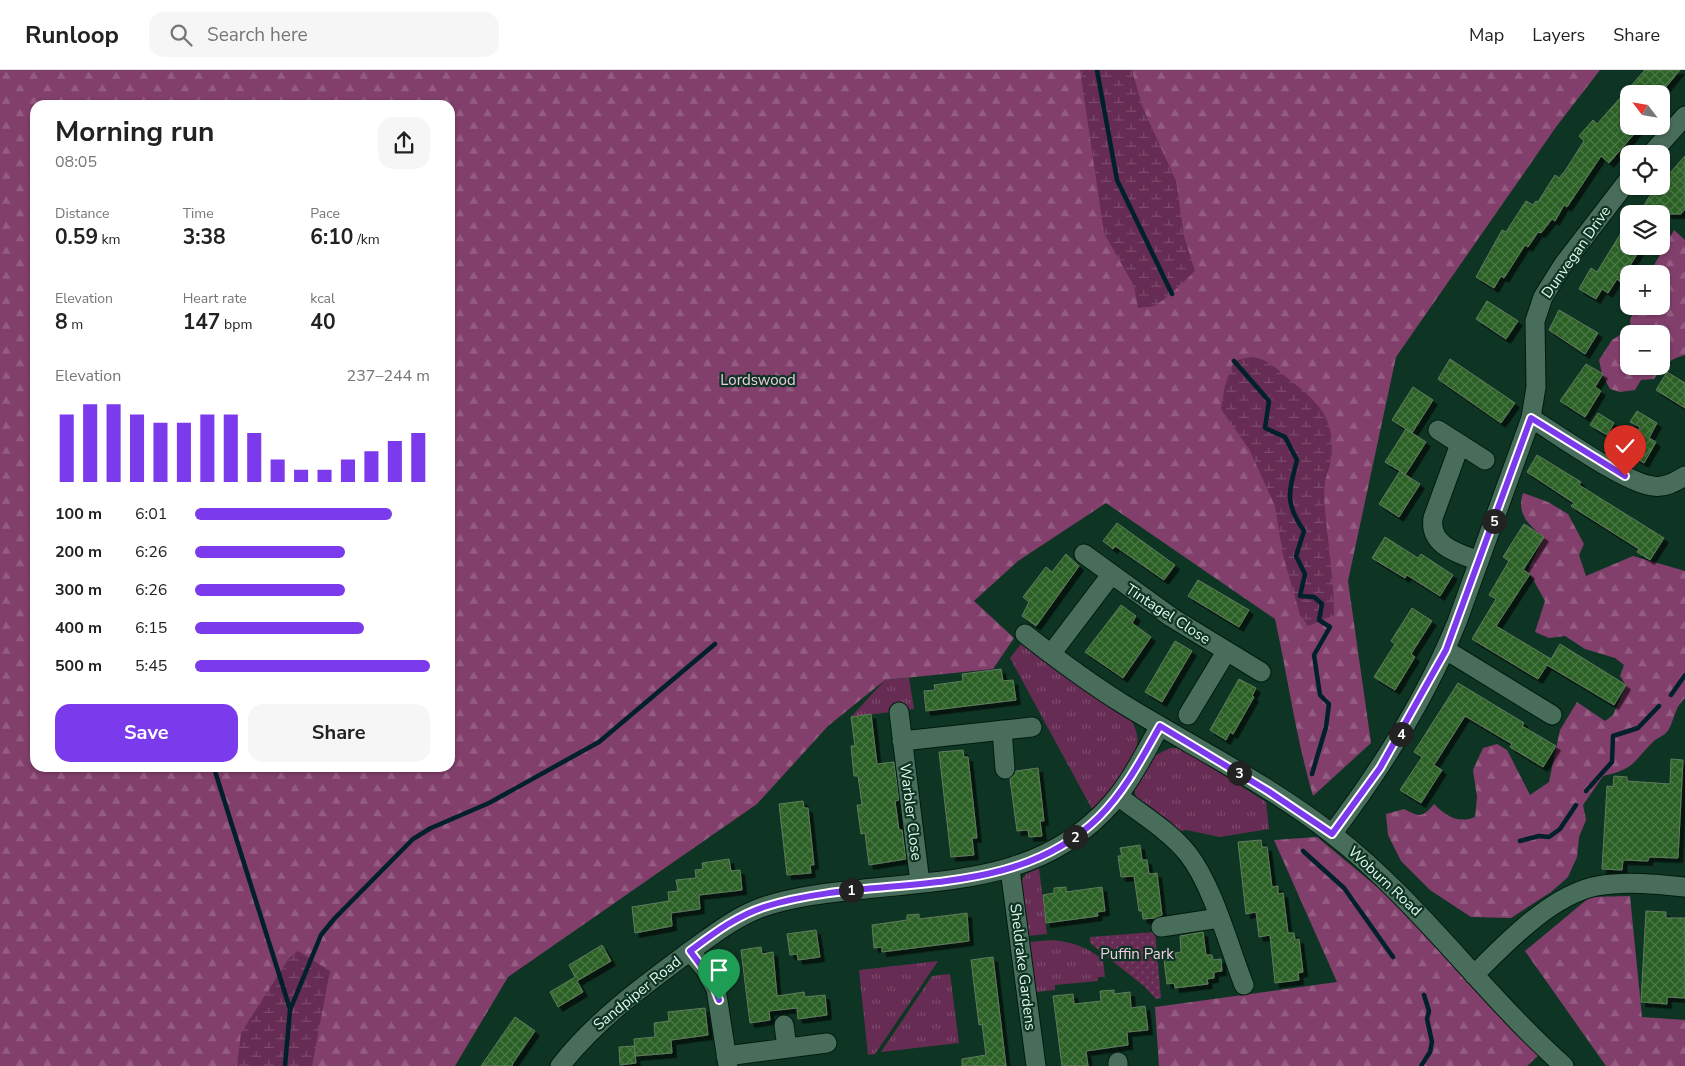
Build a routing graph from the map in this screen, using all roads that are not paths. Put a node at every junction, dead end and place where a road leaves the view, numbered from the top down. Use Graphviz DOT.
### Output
graph roads {
  1 [pos="1685,116"];
  2 [pos="1659,145"];
  3 [pos="1620,190"];
  4 [pos="1531,418"];
  5 [pos="1438,430"];
  6 [pos="1460,444"];
  7 [pos="1485,460"];
  8 [pos="1685,476"];
  9 [pos="1084,554"];
  10 [pos="1479,561"];
  11 [pos="1111,575"];
  12 [pos="1025,634"];
  13 [pos="1446,650"];
  14 [pos="1226,652"];
  15 [pos="1051,654"];
  16 [pos="1261,672"];
  17 [pos="898,712"];
  18 [pos="1188,715"];
  19 [pos="1552,715"];
  20 [pos="1160,726"];
  21 [pos="1032,727"];
  22 [pos="1002,730"];
  23 [pos="902,741"];
  24 [pos="1005,769"];
  25 [pos="1118,796"];
  26 [pos="1332,834"];
  27 [pos="1010,869"];
  28 [pos="920,883"];
  29 [pos="1685,886"];
  30 [pos="1219,918"];
  31 [pos="1161,926"];
  32 [pos="690,951"];
  33 [pos="1474,975"];
  34 [pos="1244,985"];
  35 [pos="784,1025"];
  36 [pos="827,1043"];
  37 [pos="786,1048"];
  38 [pos="727,1061"];
  39 [pos="1552,1062"];
  40 [pos="560,1066"];
  41 [pos="1036,1066"];
  1 -- 2 [label="street"];
  3 -- 4 [label="street, Dunvegan Drive"];
  4 -- 8 [label="street"];
  4 -- 10 [label="street, Dunvegan Drive"];
  5 -- 6 [label="street"];
  6 -- 7 [label="street"];
  6 -- 10 [label="street"];
  9 -- 11 [label="street, Tintagel Close"];
  10 -- 13 [label="street, Dunvegan Drive"];
  11 -- 14 [label="street, Tintagel Close"];
  11 -- 15 [label="street, Tintagel Close"];
  12 -- 15 [label="street, Woburn Road"];
  13 -- 19 [label="street"];
  13 -- 26 [label="street, Dunvegan Drive"];
  14 -- 16 [label="street, Tintagel Close"];
  14 -- 18 [label="street, Tintagel Close"];
  15 -- 20 [label="street, Woburn Road"];
  17 -- 23 [label="street, Warbler Close"];
  20 -- 25 [label="street, Sandpiper Road"];
  20 -- 26 [label="street, Woburn Road"];
  21 -- 22 [label="street, Warbler Close"];
  22 -- 23 [label="street, Warbler Close"];
  22 -- 24 [label="street"];
  23 -- 28 [label="street, Warbler Close"];
  25 -- 27 [label="street, Sandpiper Road"];
  25 -- 30 [label="street"];
  26 -- 33 [label="street, Woburn Road"];
  27 -- 28 [label="street, Sandpiper Road"];
  27 -- 41 [label="street, Sheldrake Gardens"];
  28 -- 32 [label="street, Sandpiper Road"];
  29 -- 33 [label="street"];
  30 -- 31 [label="street"];
  30 -- 34 [label="street"];
  32 -- 38 [label="street"];
  32 -- 40 [label="street, Sandpiper Road"];
  33 -- 39 [label="street, Woburn Road"];
  35 -- 37 [label="street"];
  36 -- 37 [label="street"];
  37 -- 38 [label="street"];
}
